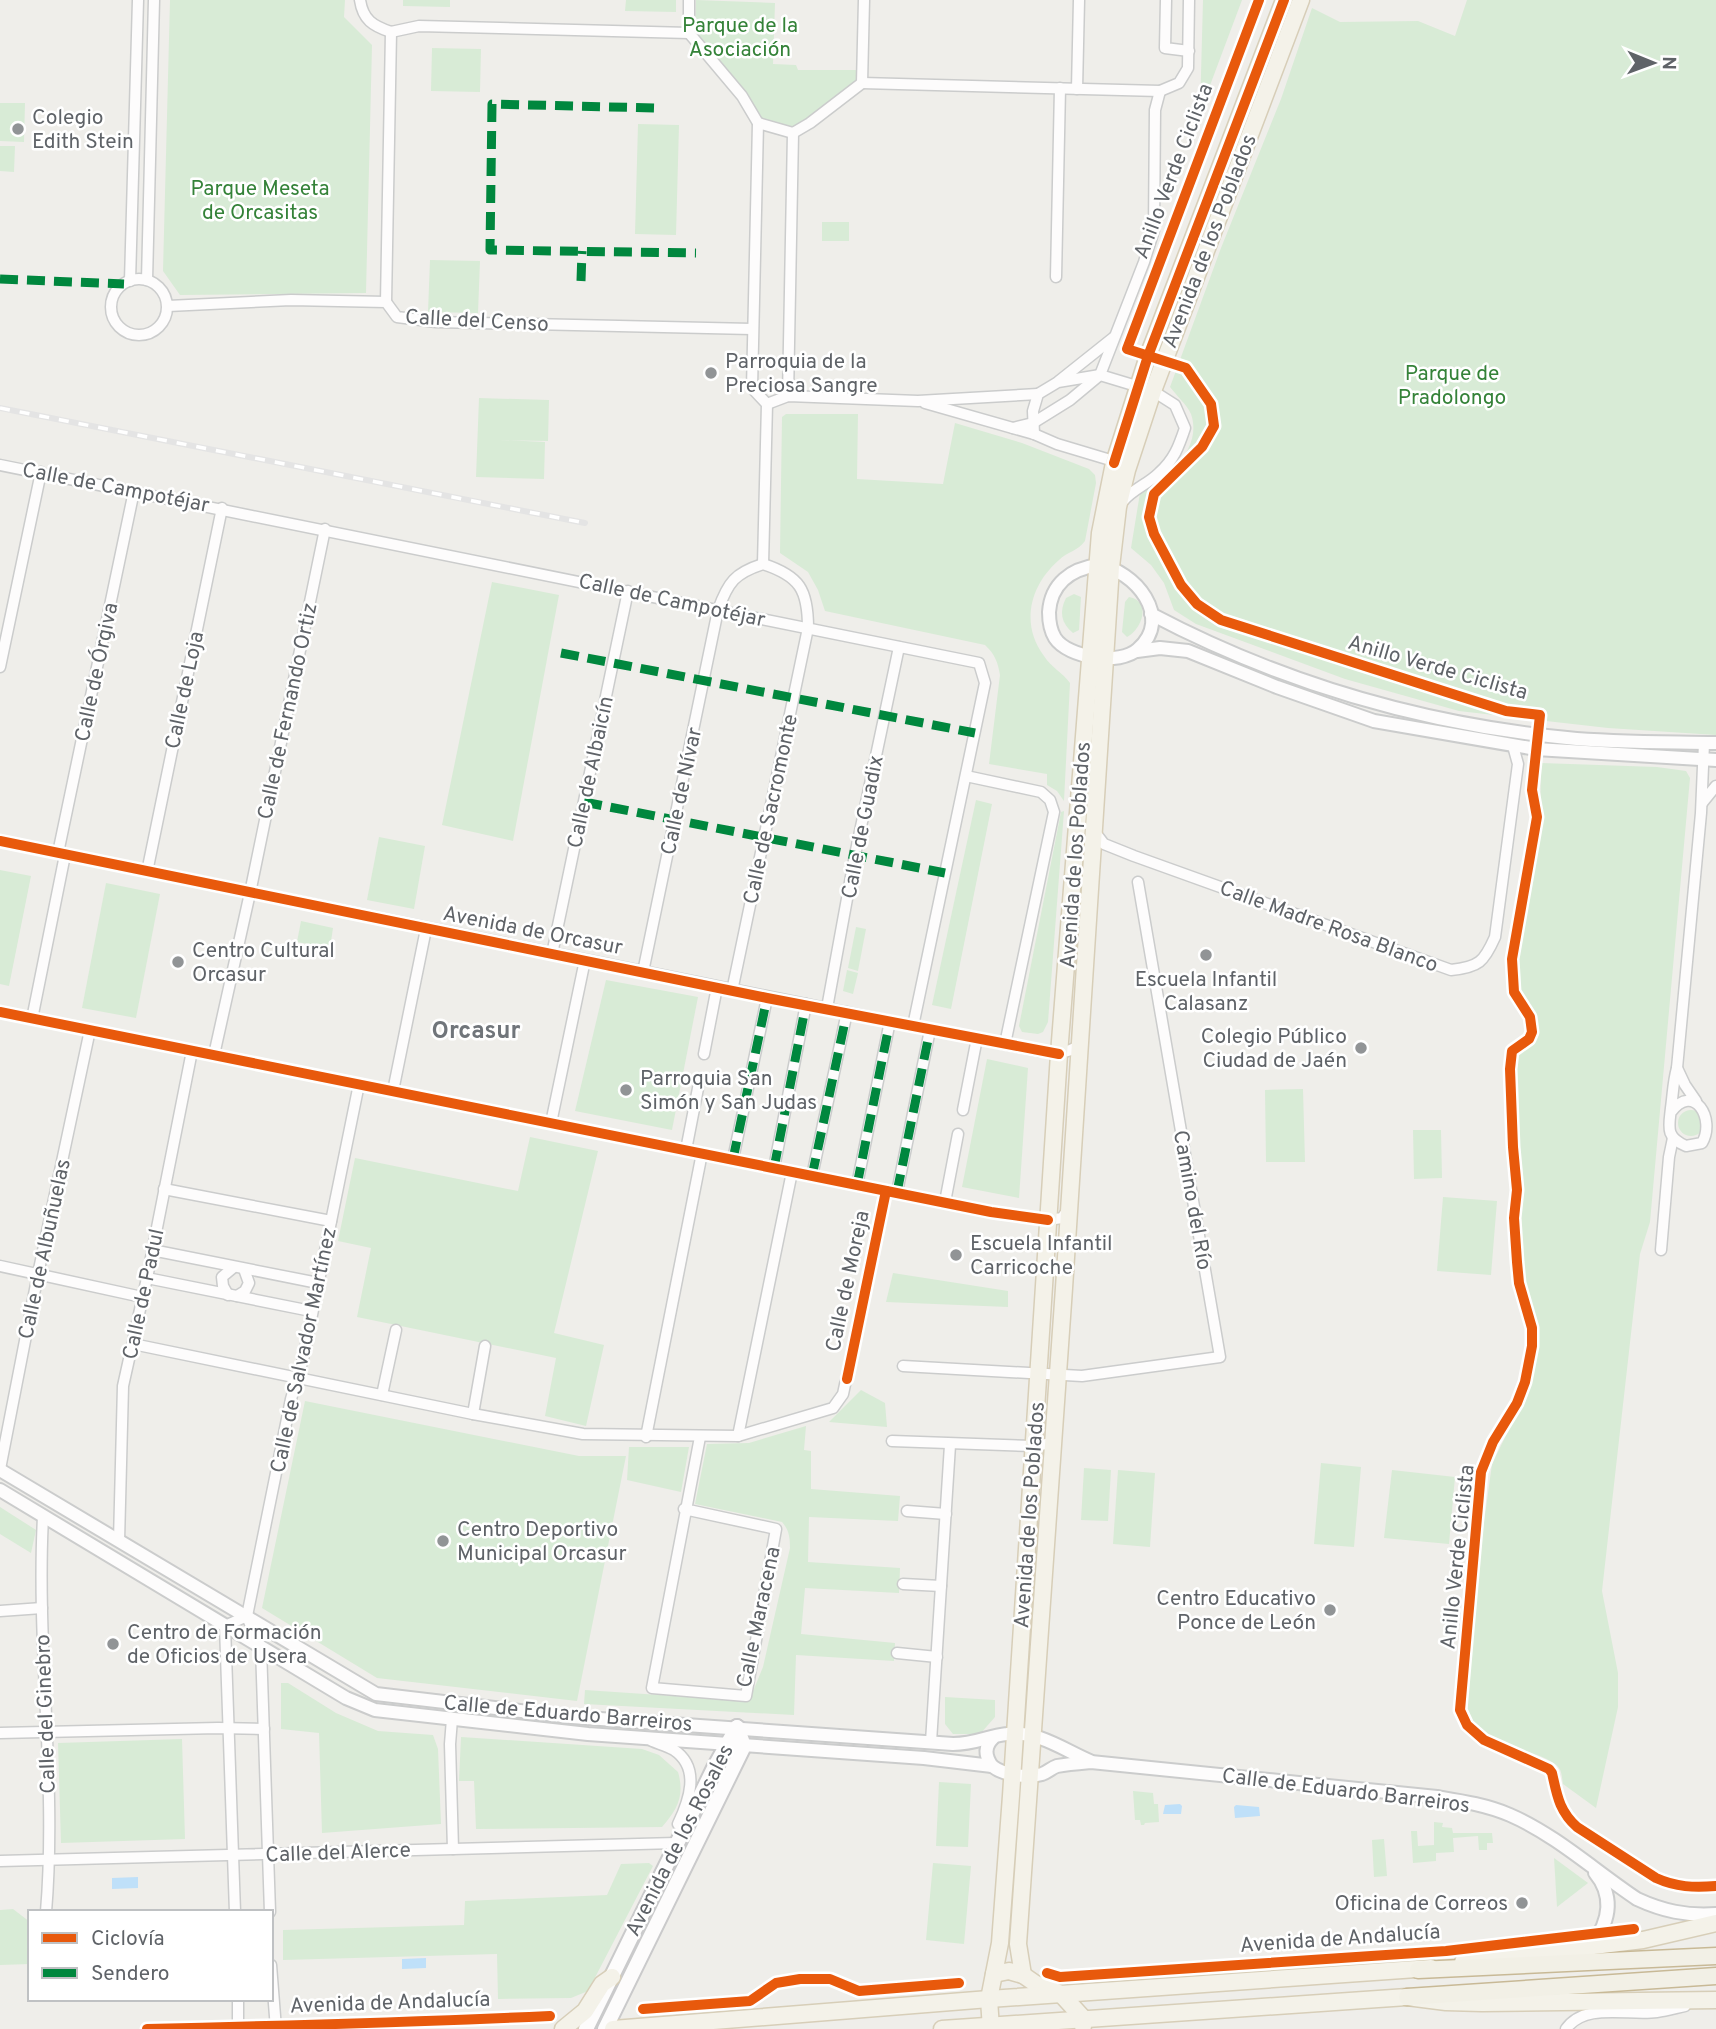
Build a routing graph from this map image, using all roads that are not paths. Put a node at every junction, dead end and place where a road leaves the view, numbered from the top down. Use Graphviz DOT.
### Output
graph roads {
  1 [pos="138,0"];
  2 [pos="154,0"];
  3 [pos="360,0"];
  4 [pos="689,0"];
  5 [pos="864,0"];
  6 [pos="1079,0"];
  7 [pos="1166,0"];
  8 [pos="1189,0"];
  9 [pos="1284,0"];
  10 [pos="1301,0"];
  11 [pos="391,32"];
  12 [pos="689,33"];
  13 [pos="1188,51"];
  14 [pos="862,83"];
  15 [pos="1060,88"];
  16 [pos="1077,89"];
  17 [pos="1160,91"];
  18 [pos="758,123"];
  19 [pos="793,133"];
  20 [pos="1056,277"];
  21 [pos="147,280"];
  22 [pos="131,281"];
  23 [pos="386,302"];
  24 [pos="167,306"];
  25 [pos="752,329"];
  26 [pos="1114,337"];
  27 [pos="1100,375"];
  28 [pos="1058,382"];
  29 [pos="1146,388"];
  30 [pos="1038,394"];
  31 [pos="788,396"];
  32 [pos="918,401"];
  33 [pos="767,404"];
  34 [pos="1033,428"];
  35 [pos="1131,459"];
  36 [pos="1114,463"];
  37 [pos="0,465"];
  38 [pos="41,472"];
  39 [pos="134,491"];
  40 [pos="1118,507"];
  41 [pos="222,509"];
  42 [pos="325,529"];
  43 [pos="763,564"];
  44 [pos="1104,566"];
  45 [pos="628,591"];
  46 [pos="718,610"];
  47 [pos="1152,614"];
  48 [pos="808,628"];
  49 [pos="899,647"];
  50 [pos="1137,651"];
  51 [pos="1098,657"];
  52 [pos="0,667"];
  53 [pos="1710,743"];
  54 [pos="1513,746"];
  55 [pos="1710,759"];
  56 [pos="966,776"];
  57 [pos="1716,786"];
  58 [pos="1702,803"];
  59 [pos="1093,830"];
  60 [pos="0,841"];
  61 [pos="62,854"];
  62 [pos="147,872"];
  63 [pos="1138,882"];
  64 [pos="250,893"];
  65 [pos="426,929"];
  66 [pos="552,954"];
  67 [pos="585,960"];
  68 [pos="643,972"];
  69 [pos="717,987"];
  70 [pos="732,990"];
  71 [pos="766,998"];
  72 [pos="806,1004"];
  73 [pos="827,1008"];
  74 [pos="0,1012"];
  75 [pos="847,1012"];
  76 [pos="32,1019"];
  77 [pos="890,1021"];
  78 [pos="913,1026"];
  79 [pos="90,1030"];
  80 [pos="930,1030"];
  81 [pos="977,1038"];
  82 [pos="1005,1044"];
  83 [pos="1080,1045"];
  84 [pos="192,1051"];
  85 [pos="704,1054"];
  86 [pos="1059,1054"];
  87 [pos="214,1055"];
  88 [pos="1677,1068"];
  89 [pos="700,1078"];
  90 [pos="1078,1079"];
  91 [pos="359,1084"];
  92 [pos="393,1091"];
  93 [pos="1696,1101"];
  94 [pos="963,1110"];
  95 [pos="1671,1112"];
  96 [pos="1713,1112"];
  97 [pos="551,1123"];
  98 [pos="958,1134"];
  99 [pos="1673,1138"];
  100 [pos="686,1150"];
  101 [pos="702,1153"];
  102 [pos="733,1159"];
  103 [pos="774,1168"];
  104 [pos="792,1172"];
  105 [pos="812,1176"];
  106 [pos="857,1185"];
  107 [pos="164,1189"];
  108 [pos="886,1191"];
  109 [pos="897,1192"];
  110 [pos="944,1202"];
  111 [pos="1070,1208"];
  112 [pos="1048,1220"];
  113 [pos="331,1222"];
  114 [pos="152,1250"];
  115 [pos="1661,1250"];
  116 [pos="0,1266"];
  117 [pos="239,1268"];
  118 [pos="38,1274"];
  119 [pos="147,1278"];
  120 [pos="318,1283"];
  121 [pos="232,1296"];
  122 [pos="142,1297"];
  123 [pos="312,1311"];
  124 [pos="396,1330"];
  125 [pos="133,1344"];
  126 [pos="485,1346"];
  127 [pos="903,1366"];
  128 [pos="1038,1374"];
  129 [pos="1058,1377"];
  130 [pos="299,1378"];
  131 [pos="382,1395"];
  132 [pos="473,1414"];
  133 [pos="738,1436"];
  134 [pos="646,1437"];
  135 [pos="700,1437"];
  136 [pos="892,1441"];
  137 [pos="1053,1443"];
  138 [pos="950,1445"];
  139 [pos="1033,1446"];
  140 [pos="0,1469"];
  141 [pos="0,1490"];
  142 [pos="684,1509"];
  143 [pos="907,1511"];
  144 [pos="946,1514"];
  145 [pos="43,1517"];
  146 [pos="119,1541"];
  147 [pos="903,1584"];
  148 [pos="941,1586"];
  149 [pos="42,1608"];
  150 [pos="0,1611"];
  151 [pos="247,1616"];
  152 [pos="225,1626"];
  153 [pos="261,1648"];
  154 [pos="898,1653"];
  155 [pos="937,1657"];
  156 [pos="452,1719"];
  157 [pos="737,1727"];
  158 [pos="229,1729"];
  159 [pos="264,1729"];
  160 [pos="0,1733"];
  161 [pos="46,1733"];
  162 [pos="1016,1734"];
  163 [pos="1033,1735"];
  164 [pos="993,1738"];
  165 [pos="649,1739"];
  166 [pos="931,1742"];
  167 [pos="726,1745"];
  168 [pos="1054,1745"];
  169 [pos="744,1746"];
  170 [pos="1091,1762"];
  171 [pos="992,1766"];
  172 [pos="1054,1767"];
  173 [pos="1013,1774"];
  174 [pos="1030,1776"];
  175 [pos="679,1837"];
  176 [pos="453,1849"];
  177 [pos="268,1854"];
  178 [pos="234,1855"];
  179 [pos="51,1860"];
  180 [pos="0,1861"];
  181 [pos="1586,1862"];
  182 [pos="47,1910"];
  183 [pos="235,1910"];
  184 [pos="270,1910"];
  185 [pos="1716,1914"];
  186 [pos="1716,1923"];
  187 [pos="1592,1945"];
  188 [pos="1716,1956"];
  189 [pos="1418,1970"];
  190 [pos="993,1974"];
  191 [pos="1023,1975"];
  192 [pos="1716,1976"];
  193 [pos="612,1977"];
  194 [pos="273,1991"];
  195 [pos="1061,1994"];
  196 [pos="1406,1997"];
  197 [pos="989,1999"];
  198 [pos="1714,2000"];
  199 [pos="238,2001"];
  200 [pos="1083,2024"];
  201 [pos="991,2027"];
  202 [pos="238,2029"];
  203 [pos="276,2029"];
  204 [pos="563,2029"];
  205 [pos="586,2029"];
  206 [pos="605,2029"];
  207 [pos="613,2029"];
  208 [pos="942,2029"];
  209 [pos="1566,2029"];
  1 -- 22 [label="street"];
  2 -- 21 [label="street"];
  3 -- 11 [label="street"];
  4 -- 12 [label="street"];
  5 -- 14 [label="street"];
  6 -- 16 [label="street"];
  7 -- 13 [label="street"];
  8 -- 13 [label="street"];
  9 -- 29 [label="main road, Avenida de los Poblados"];
  10 -- 29 [label="main road, Avenida de los Poblados"];
  11 -- 12 [label="street"];
  11 -- 23 [label="street"];
  12 -- 18 [label="street"];
  13 -- 17 [label="street"];
  14 -- 15 [label="street"];
  14 -- 19 [label="street"];
  15 -- 16 [label="street"];
  15 -- 20 [label="street"];
  16 -- 17 [label="street"];
  17 -- 26 [label="street"];
  18 -- 19 [label="street"];
  18 -- 25 [label="street"];
  19 -- 31 [label="street"];
  21 -- 22 [label="street"];
  21 -- 24 [label="street"];
  22 -- 24 [label="street"];
  23 -- 24 [label="street, Calle del Censo"];
  23 -- 25 [label="street, Calle del Censo"];
  25 -- 33 [label="street"];
  26 -- 27 [label="street"];
  26 -- 28 [label="street"];
  27 -- 28 [label="street"];
  27 -- 29 [label="street"];
  27 -- 34 [label="street"];
  28 -- 30 [label="street"];
  29 -- 35 [label="main road, Avenida de los Poblados"];
  29 -- 36 [label="main road, Avenida de los Poblados"];
  29 -- 40 [label="street"];
  30 -- 32 [label="street"];
  30 -- 34 [label="street"];
  31 -- 32 [label="street"];
  31 -- 33 [label="street"];
  32 -- 34 [label="street"];
  33 -- 43 [label="street"];
  34 -- 36 [label="street"];
  35 -- 36 [label="street"];
  35 -- 40 [label="main road, Avenida de los Poblados"];
  36 -- 44 [label="main road, Avenida de los Poblados"];
  37 -- 38 [label="street, Calle de Campotéjar"];
  38 -- 39 [label="street, Calle de Campotéjar"];
  38 -- 52 [label="street"];
  39 -- 41 [label="street, Calle de Campotéjar"];
  39 -- 61 [label="street, Calle de Órgiva"];
  40 -- 44 [label="main road, Avenida de los Poblados"];
  41 -- 42 [label="street, Calle de Campotéjar"];
  41 -- 62 [label="street, Calle de Loja"];
  42 -- 45 [label="street, Calle de Campotéjar"];
  42 -- 64 [label="street, Calle de Fernando Ortiz"];
  43 -- 46 [label="street, Calle de Nívar"];
  43 -- 48 [label="street, Calle de Sacromonte"];
  44 -- 47 [label="street"];
  44 -- 51 [label="main road, Avenida de los Poblados"];
  44 -- 51 [label="street"];
  45 -- 46 [label="street, Calle de Campotéjar"];
  45 -- 66 [label="street, Calle de Albaicín"];
  46 -- 48 [label="street, Calle de Campotéjar"];
  46 -- 68 [label="street, Calle de Nívar"];
  47 -- 50 [label="street"];
  47 -- 53 [label="street"];
  48 -- 49 [label="street, Calle de Campotéjar"];
  48 -- 70 [label="street, Calle de Sacromonte"];
  49 -- 56 [label="street, Calle de Campotéjar"];
  49 -- 73 [label="street, Calle de Guadix"];
  50 -- 51 [label="street"];
  50 -- 54 [label="street"];
  51 -- 59 [label="main road, Avenida de los Poblados"];
  51 -- 86 [label="main road, Avenida de los Poblados"];
  53 -- 55 [label="street"];
  54 -- 55 [label="street"];
  54 -- 59 [label="street, Calle Madre Rosa Blanco"];
  55 -- 58 [label="street"];
  56 -- 78 [label="street, Calle de Campotéjar"];
  56 -- 82 [label="street"];
  57 -- 58 [label="street"];
  58 -- 88 [label="street"];
  59 -- 83 [label="main road, Avenida de los Poblados"];
  60 -- 61 [label="street, Avenida de Orcasur"];
  61 -- 62 [label="street, Avenida de Orcasur"];
  61 -- 76 [label="street, Calle de Órgiva"];
  62 -- 64 [label="street, Avenida de Orcasur"];
  63 -- 129 [label="street, Camino del Río"];
  64 -- 65 [label="street, Avenida de Orcasur"];
  64 -- 87 [label="street, Calle de Fernando Ortiz"];
  65 -- 66 [label="street, Avenida de Orcasur"];
  65 -- 92 [label="street"];
  66 -- 67 [label="street, Avenida de Orcasur"];
  67 -- 68 [label="street, Avenida de Orcasur"];
  67 -- 97 [label="street"];
  68 -- 69 [label="street, Avenida de Orcasur"];
  69 -- 70 [label="street, Avenida de Orcasur"];
  69 -- 85 [label="street"];
  70 -- 71 [label="street, Avenida de Orcasur"];
  71 -- 72 [label="street, Avenida de Orcasur"];
  71 -- 102 [label="street"];
  72 -- 73 [label="street, Avenida de Orcasur"];
  72 -- 103 [label="street"];
  73 -- 75 [label="street, Avenida de Orcasur"];
  74 -- 76 [label="street"];
  75 -- 77 [label="street, Avenida de Orcasur"];
  75 -- 105 [label="street"];
  76 -- 79 [label="street"];
  77 -- 78 [label="street, Avenida de Orcasur"];
  77 -- 106 [label="street"];
  78 -- 80 [label="street, Avenida de Orcasur"];
  79 -- 84 [label="street"];
  79 -- 118 [label="street, Calle de Albuñuelas"];
  80 -- 81 [label="street, Avenida de Orcasur"];
  80 -- 109 [label="street"];
  81 -- 82 [label="street, Avenida de Orcasur"];
  81 -- 94 [label="street"];
  82 -- 86 [label="street, Avenida de Orcasur"];
  83 -- 86 [label="street"];
  83 -- 90 [label="main road, Avenida de los Poblados"];
  84 -- 87 [label="street"];
  84 -- 107 [label="street, Calle de Padul"];
  86 -- 90 [label="street"];
  86 -- 112 [label="main road, Avenida de los Poblados"];
  87 -- 91 [label="street"];
  88 -- 93 [label="street"];
  88 -- 95 [label="street"];
  89 -- 100 [label="street"];
  90 -- 111 [label="main road, Avenida de los Poblados"];
  91 -- 92 [label="street"];
  91 -- 113 [label="street, Calle de Salvador Martínez"];
  92 -- 97 [label="street"];
  93 -- 95 [label="street"];
  93 -- 96 [label="street"];
  95 -- 99 [label="street"];
  96 -- 99 [label="street"];
  97 -- 100 [label="street"];
  98 -- 110 [label="street"];
  99 -- 115 [label="street"];
  100 -- 101 [label="street"];
  101 -- 102 [label="street"];
  101 -- 134 [label="street"];
  102 -- 103 [label="street"];
  103 -- 104 [label="street"];
  104 -- 105 [label="street"];
  104 -- 133 [label="street"];
  105 -- 106 [label="street"];
  106 -- 108 [label="street"];
  107 -- 113 [label="street"];
  107 -- 114 [label="street, Calle de Padul"];
  108 -- 109 [label="street"];
  108 -- 133 [label="street, Calle de Moreja"];
  109 -- 110 [label="street"];
  110 -- 112 [label="street"];
  111 -- 112 [label="street"];
  111 -- 129 [label="main road, Avenida de los Poblados"];
  112 -- 128 [label="main road, Avenida de los Poblados"];
  113 -- 120 [label="street, Calle de Salvador Martínez"];
  114 -- 117 [label="street"];
  114 -- 119 [label="street, Calle de Padul"];
  116 -- 118 [label="street"];
  117 -- 120 [label="street"];
  117 -- 121 [label="street"];
  117 -- 121 [label="street"];
  118 -- 122 [label="street"];
  118 -- 140 [label="street, Calle de Albuñuelas"];
  119 -- 121 [label="street"];
  119 -- 122 [label="street, Calle de Padul"];
  120 -- 123 [label="street, Calle de Salvador Martínez"];
  121 -- 123 [label="street"];
  122 -- 125 [label="street, Calle de Padul"];
  123 -- 130 [label="street, Calle de Salvador Martínez"];
  124 -- 131 [label="street"];
  125 -- 130 [label="street, Calle de Moreja"];
  125 -- 146 [label="street, Calle de Padul"];
  126 -- 132 [label="street"];
  127 -- 128 [label="street"];
  128 -- 129 [label="street"];
  128 -- 139 [label="main road, Avenida de los Poblados"];
  129 -- 137 [label="main road, Avenida de los Poblados"];
  130 -- 131 [label="street, Calle de Moreja"];
  130 -- 151 [label="street, Calle de Salvador Martínez"];
  131 -- 132 [label="street, Calle de Moreja"];
  132 -- 134 [label="street, Calle de Moreja"];
  133 -- 135 [label="street, Calle de Moreja"];
  134 -- 135 [label="street, Calle de Moreja"];
  135 -- 142 [label="street, Calle Maracena"];
  136 -- 138 [label="street"];
  137 -- 139 [label="street"];
  137 -- 163 [label="main road, Avenida de los Poblados"];
  138 -- 139 [label="street"];
  138 -- 144 [label="street"];
  139 -- 162 [label="main road, Avenida de los Poblados"];
  140 -- 146 [label="street, Calle de Eduardo Barreiros"];
  141 -- 145 [label="street, Calle de Eduardo Barreiros"];
  142 -- 142 [label="street, Calle Maracena"];
  143 -- 144 [label="street"];
  144 -- 148 [label="street"];
  145 -- 149 [label="street, Calle del Ginebro"];
  145 -- 152 [label="street, Calle de Eduardo Barreiros"];
  146 -- 151 [label="street, Calle de Eduardo Barreiros"];
  147 -- 148 [label="street"];
  148 -- 155 [label="street"];
  149 -- 150 [label="street"];
  149 -- 161 [label="street, Calle del Ginebro"];
  151 -- 152 [label="street"];
  151 -- 153 [label="street"];
  151 -- 157 [label="street, Calle de Eduardo Barreiros"];
  152 -- 153 [label="street, Calle de Eduardo Barreiros"];
  152 -- 158 [label="street"];
  153 -- 156 [label="street, Calle de Eduardo Barreiros"];
  153 -- 159 [label="street"];
  154 -- 155 [label="street"];
  155 -- 166 [label="street"];
  156 -- 165 [label="street, Calle de Eduardo Barreiros"];
  156 -- 176 [label="street"];
  157 -- 166 [label="street, Calle de Eduardo Barreiros"];
  157 -- 167 [label="main road, Avenida de los Rosales"];
  157 -- 169 [label="main road, Avenida de los Rosales"];
  158 -- 159 [label="street"];
  158 -- 161 [label="street"];
  158 -- 178 [label="street"];
  159 -- 177 [label="street"];
  160 -- 161 [label="street"];
  161 -- 179 [label="street, Calle del Ginebro"];
  162 -- 163 [label="street, Calle de Eduardo Barreiros"];
  162 -- 164 [label="street, Calle de Eduardo Barreiros"];
  162 -- 173 [label="main road, Avenida de los Poblados"];
  163 -- 168 [label="street, Calle de Eduardo Barreiros"];
  163 -- 174 [label="main road, Avenida de los Poblados"];
  164 -- 166 [label="street, Calle de Eduardo Barreiros"];
  164 -- 171 [label="street"];
  165 -- 167 [label="street, Calle de Eduardo Barreiros"];
  165 -- 175 [label="street"];
  167 -- 169 [label="street, Calle de Eduardo Barreiros"];
  167 -- 175 [label="main road, Avenida de los Rosales"];
  168 -- 170 [label="street, Calle de Eduardo Barreiros"];
  168 -- 172 [label="street"];
  169 -- 171 [label="street, Calle de Eduardo Barreiros"];
  169 -- 206 [label="main road, Avenida de los Rosales"];
  170 -- 172 [label="street, Calle de Eduardo Barreiros"];
  170 -- 181 [label="street, Calle de Eduardo Barreiros"];
  171 -- 173 [label="street, Calle de Eduardo Barreiros"];
  172 -- 174 [label="street, Calle de Eduardo Barreiros"];
  173 -- 174 [label="street, Calle de Eduardo Barreiros"];
  173 -- 190 [label="main road, Avenida de los Poblados"];
  174 -- 191 [label="main road, Avenida de los Poblados"];
  175 -- 176 [label="street, Calle del Alerce"];
  175 -- 193 [label="main road, Avenida de los Rosales"];
  176 -- 177 [label="street, Calle del Alerce"];
  177 -- 178 [label="street, Calle del Alerce"];
  177 -- 184 [label="street"];
  178 -- 179 [label="street, Calle del Alerce"];
  178 -- 183 [label="street"];
  179 -- 180 [label="street, Calle del Alerce"];
  179 -- 182 [label="street, Calle del Ginebro"];
  181 -- 185 [label="street, Calle de Eduardo Barreiros"];
  181 -- 187 [label="street"];
  186 -- 187 [label="main road"];
  187 -- 189 [label="main road"];
  188 -- 189 [label="highway, Avenida de Andalucía"];
  189 -- 195 [label="main road, Avenida de Andalucía"];
  190 -- 191 [label="main road"];
  190 -- 197 [label="main road, Avenida de los Poblados"];
  191 -- 195 [label="main road"];
  192 -- 196 [label="highway"];
  193 -- 204 [label="main road"];
  193 -- 205 [label="main road, Avenida de los Rosales"];
  194 -- 203 [label="street"];
  195 -- 197 [label="main road, Avenida de Andalucía"];
  195 -- 200 [label="main road"];
  196 -- 198 [label="main road"];
  196 -- 200 [label="main road"];
  197 -- 201 [label="main road, Avenida de los Poblados"];
  197 -- 207 [label="main road, Avenida de Andalucía"];
  198 -- 209 [label="street"];
  199 -- 202 [label="street"];
  200 -- 201 [label="main road"];
  201 -- 208 [label="main road"];
}
